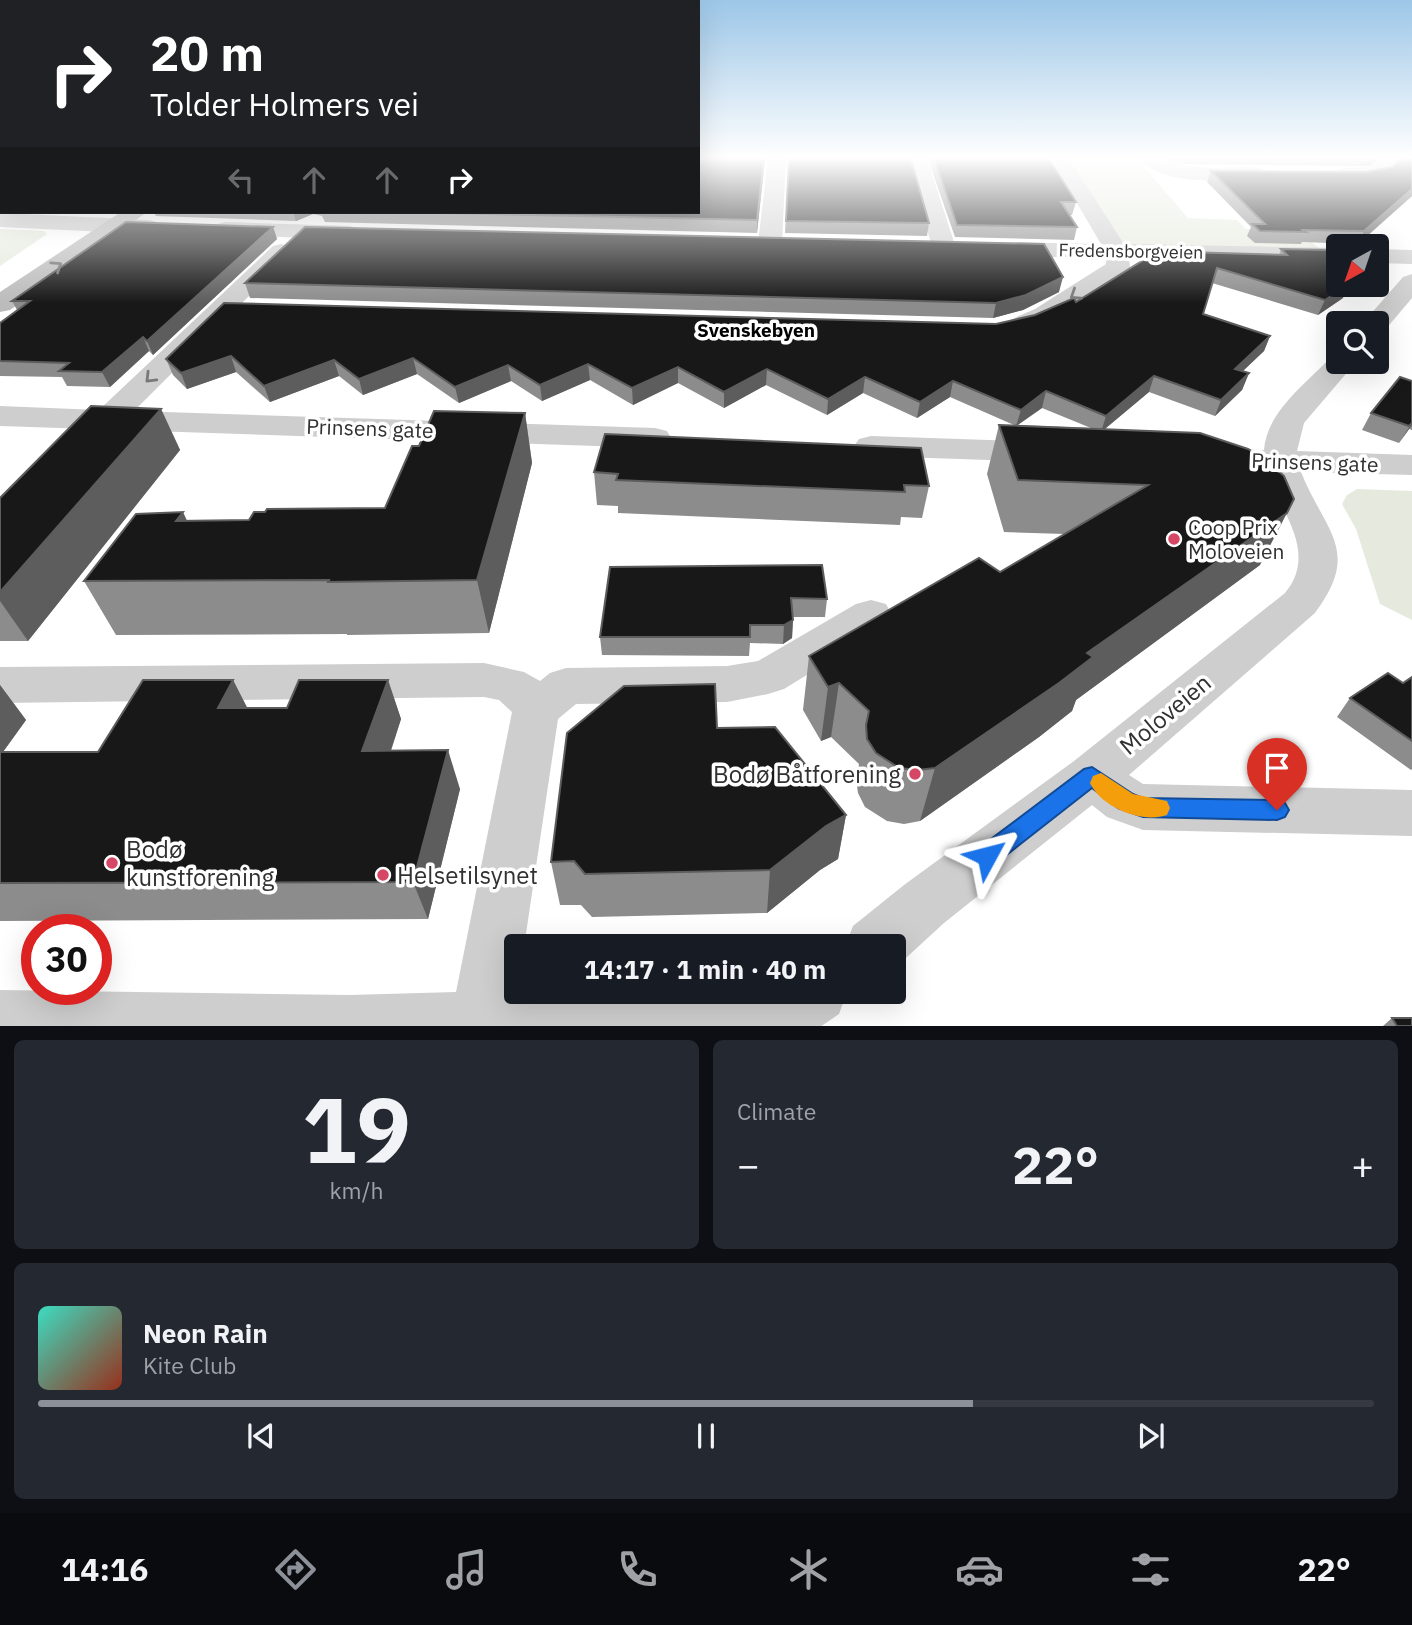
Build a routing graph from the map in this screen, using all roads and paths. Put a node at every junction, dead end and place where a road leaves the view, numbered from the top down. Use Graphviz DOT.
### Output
graph roads {
  1 [pos="773,207"];
  2 [pos="932,207"];
  3 [pos="1090,207"];
  4 [pos="321,214"];
  5 [pos="111,218"];
  6 [pos="0,220"];
  7 [pos="172,228"];
  8 [pos="198,228"];
  9 [pos="302,231"];
  10 [pos="371,233"];
  11 [pos="743,243"];
  12 [pos="770,243"];
  13 [pos="797,244"];
  14 [pos="917,247"];
  15 [pos="944,248"];
  16 [pos="1117,251"];
  17 [pos="1326,255"];
  18 [pos="1390,256"];
  19 [pos="1412,257"];
  20 [pos="0,281"];
  21 [pos="1412,282"];
  22 [pos="0,304"];
  23 [pos="221,307"];
  24 [pos="262,308"];
  25 [pos="1386,311"];
  26 [pos="993,329"];
  27 [pos="1331,374"];
  28 [pos="0,415"];
  29 [pos="108,419"];
  30 [pos="685,439"];
  31 [pos="837,445"];
  32 [pos="1072,453"];
  33 [pos="1183,457"];
  34 [pos="1279,460"];
  35 [pos="1412,465"];
  36 [pos="871,615"];
  37 [pos="0,685"];
  38 [pos="536,709"];
  39 [pos="1092,776"];
  40 [pos="1412,814"];
  41 [pos="889,934"];
  42 [pos="799,1004"];
  43 [pos="0,1021"];
  44 [pos="481,1023"];
  1 -- 12 [label="street"];
  2 -- 15 [label="street"];
  3 -- 16 [label="street"];
  4 -- 9 [label="street"];
  5 -- 6 [label="street"];
  5 -- 7 [label="street"];
  5 -- 20 [label="street"];
  22 -- 5 [label="street, one-way"];
  8 -- 9 [label="street"];
  9 -- 10 [label="street"];
  9 -- 23 [label="street"];
  11 -- 12 [label="street"];
  12 -- 13 [label="street"];
  14 -- 15 [label="street, Fredensborgveien"];
  15 -- 16 [label="street, Fredensborgveien"];
  16 -- 17 [label="street, Fredensborgveien"];
  16 -- 26 [label="street, one-way"];
  18 -- 19 [label="street"];
  21 -- 25 [label="street"];
  23 -- 24 [label="street"];
  23 -- 29 [label="street, one-way"];
  27 -- 34 [label="street"];
  28 -- 29 [label="street, Prinsens gate"];
  29 -- 30 [label="street, Prinsens gate"];
  31 -- 32 [label="street"];
  33 -- 34 [label="street, Prinsens gate"];
  34 -- 35 [label="street, Prinsens gate"];
  34 -- 39 [label="street, Moloveien"];
  36 -- 38 [label="street"];
  37 -- 38 [label="street"];
  38 -- 44 [label="street"];
  39 -- 40 [label="street"];
  39 -- 41 [label="street, Moloveien"];
  42 -- 44 [label="street"];
  43 -- 44 [label="street"];
}
